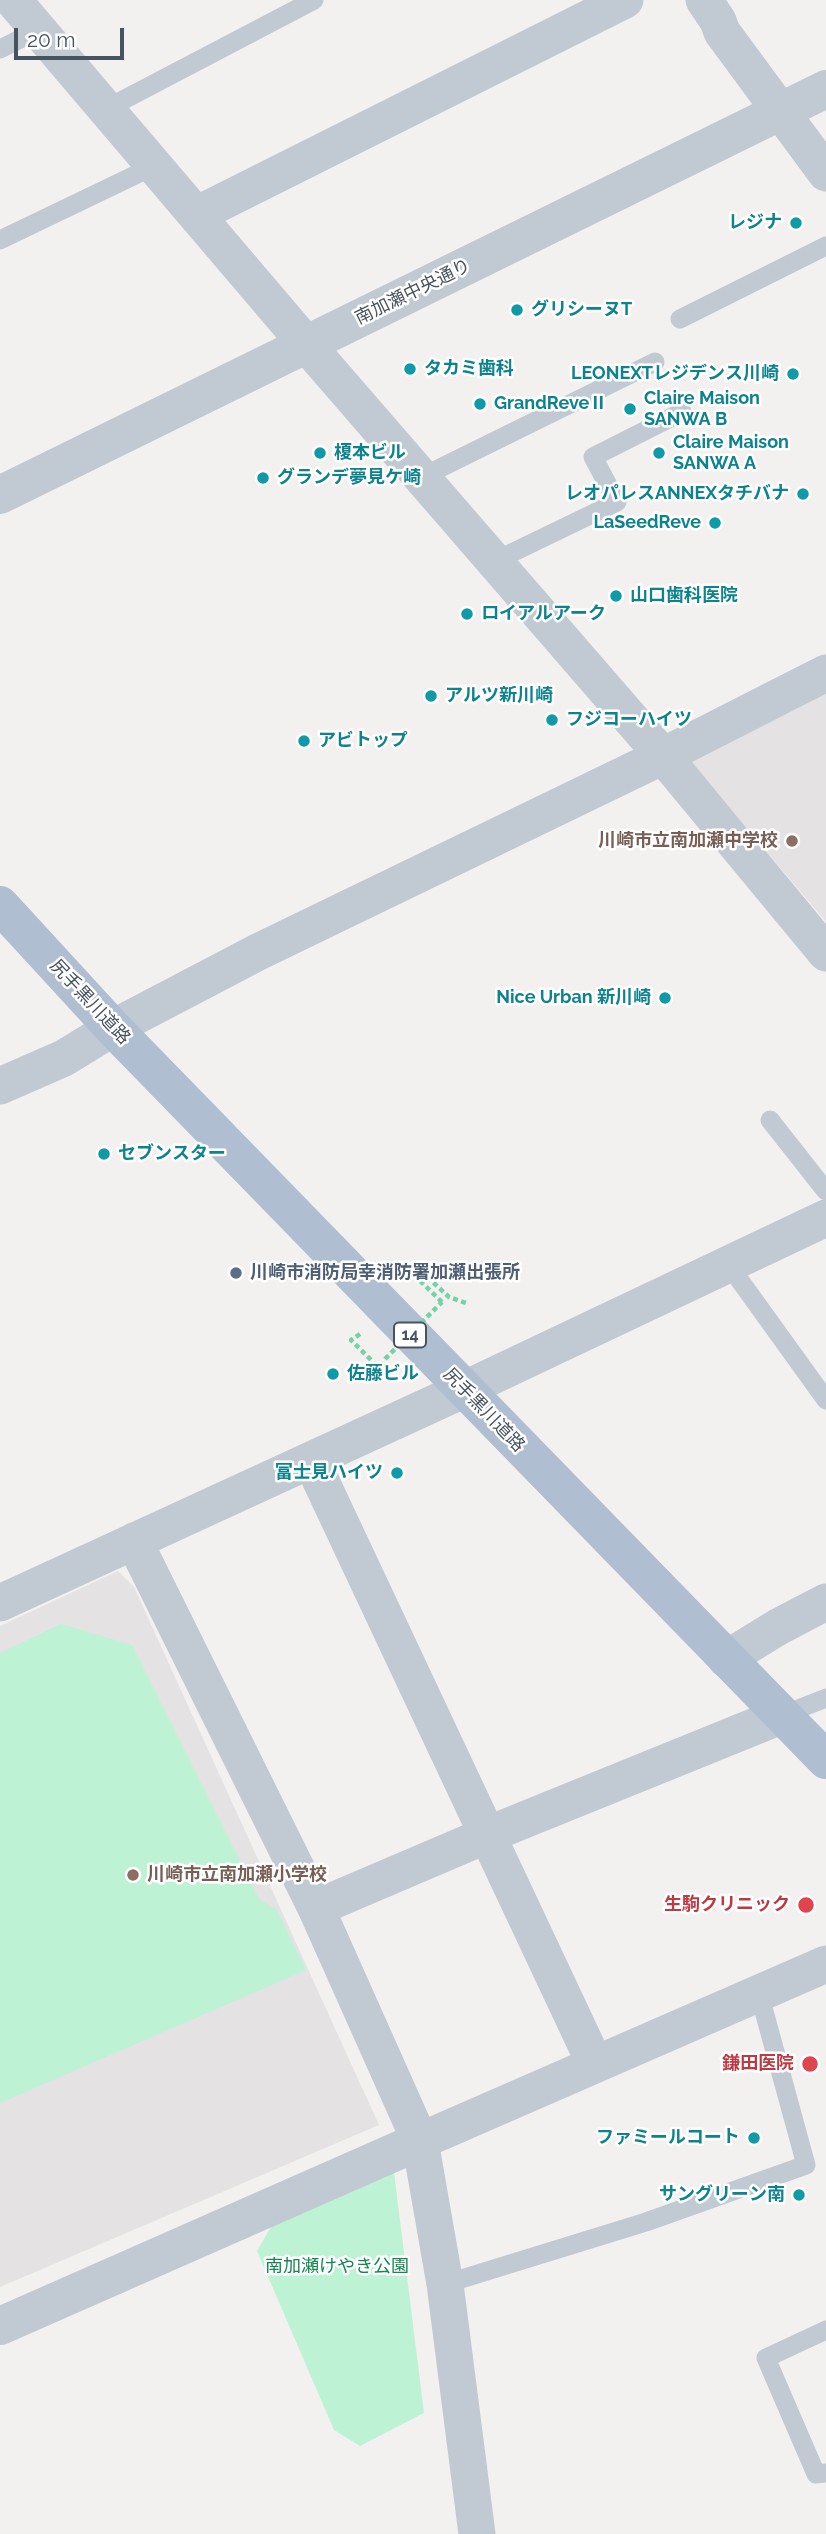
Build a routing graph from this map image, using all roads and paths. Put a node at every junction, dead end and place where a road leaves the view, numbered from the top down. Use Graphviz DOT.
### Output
graph roads {
  1 [pos="13,0"];
  2 [pos="314,0"];
  3 [pos="625,0"];
  4 [pos="704,0"];
  5 [pos="38,30"];
  6 [pos="0,49"];
  7 [pos="826,89"];
  8 [pos="106,109"];
  9 [pos="780,112"];
  10 [pos="154,166"];
  11 [pos="826,173"];
  12 [pos="196,215"];
  13 [pos="0,240"];
  14 [pos="826,246"];
  15 [pos="680,319"];
  16 [pos="306,344"];
  17 [pos="655,362"];
  18 [pos="682,412"];
  19 [pos="422,477"];
  20 [pos="0,495"];
  21 [pos="495,561"];
  22 [pos="826,673"];
  23 [pos="663,756"];
  24 [pos="0,905"];
  25 [pos="826,953"];
  26 [pos="113,1028"];
  27 [pos="0,1086"];
  28 [pos="770,1120"];
  29 [pos="826,1191"];
  30 [pos="826,1218"];
  31 [pos="728,1264"];
  32 [pos="466,1303"];
  33 [pos="368,1342"];
  34 [pos="377,1351"];
  35 [pos="394,1373"];
  36 [pos="463,1390"];
  37 [pos="826,1401"];
  38 [pos="311,1460"];
  39 [pos="135,1541"];
  40 [pos="826,1602"];
  41 [pos="0,1603"];
  42 [pos="726,1659"];
  43 [pos="826,1698"];
  44 [pos="783,1716"];
  45 [pos="826,1760"];
  46 [pos="486,1835"];
  47 [pos="316,1908"];
  48 [pos="826,1964"];
  49 [pos="759,1993"];
  50 [pos="595,2064"];
  51 [pos="421,2141"];
  52 [pos="444,2284"];
  53 [pos="0,2326"];
  54 [pos="826,2330"];
  55 [pos="826,2473"];
  56 [pos="477,2534"];
  1 -- 5 [label="street"];
  2 -- 8 [label="lane"];
  3 -- 12 [label="street"];
  4 -- 9 [label="street"];
  5 -- 6 [label="lane"];
  5 -- 8 [label="street"];
  7 -- 9 [label="street, 南加瀬中央通り"];
  8 -- 10 [label="street"];
  9 -- 11 [label="street"];
  9 -- 16 [label="street, 南加瀬中央通り"];
  10 -- 12 [label="street"];
  10 -- 13 [label="lane"];
  12 -- 16 [label="street"];
  14 -- 15 [label="lane"];
  16 -- 19 [label="street"];
  16 -- 20 [label="street, 南加瀬中央通り"];
  17 -- 19 [label="lane"];
  18 -- 21 [label="lane"];
  19 -- 21 [label="street"];
  21 -- 23 [label="street"];
  22 -- 23 [label="street"];
  23 -- 25 [label="street"];
  23 -- 26 [label="street"];
  24 -- 26 [label="main road, 尻手黒川道路 / 14"];
  26 -- 27 [label="street"];
  26 -- 36 [label="main road, 尻手黒川道路 / 14"];
  28 -- 29 [label="lane"];
  30 -- 31 [label="street"];
  31 -- 36 [label="street"];
  31 -- 37 [label="lane"];
  32 -- 34 [label="path, bridge"];
  33 -- 35 [label="path"];
  36 -- 38 [label="street"];
  36 -- 42 [label="main road, 尻手黒川道路 / 14"];
  38 -- 39 [label="street"];
  38 -- 46 [label="street"];
  39 -- 41 [label="street"];
  39 -- 47 [label="street"];
  40 -- 42 [label="street"];
  42 -- 44 [label="main road, 尻手黒川道路 / 14"];
  43 -- 44 [label="lane"];
  44 -- 45 [label="main road, 尻手黒川道路 / 14"];
  44 -- 46 [label="street"];
  46 -- 47 [label="street"];
  46 -- 50 [label="street"];
  47 -- 51 [label="street"];
  48 -- 49 [label="street"];
  49 -- 50 [label="street"];
  49 -- 52 [label="lane"];
  50 -- 51 [label="street"];
  51 -- 52 [label="street"];
  51 -- 53 [label="street"];
  52 -- 56 [label="street"];
  54 -- 55 [label="lane"];
}
